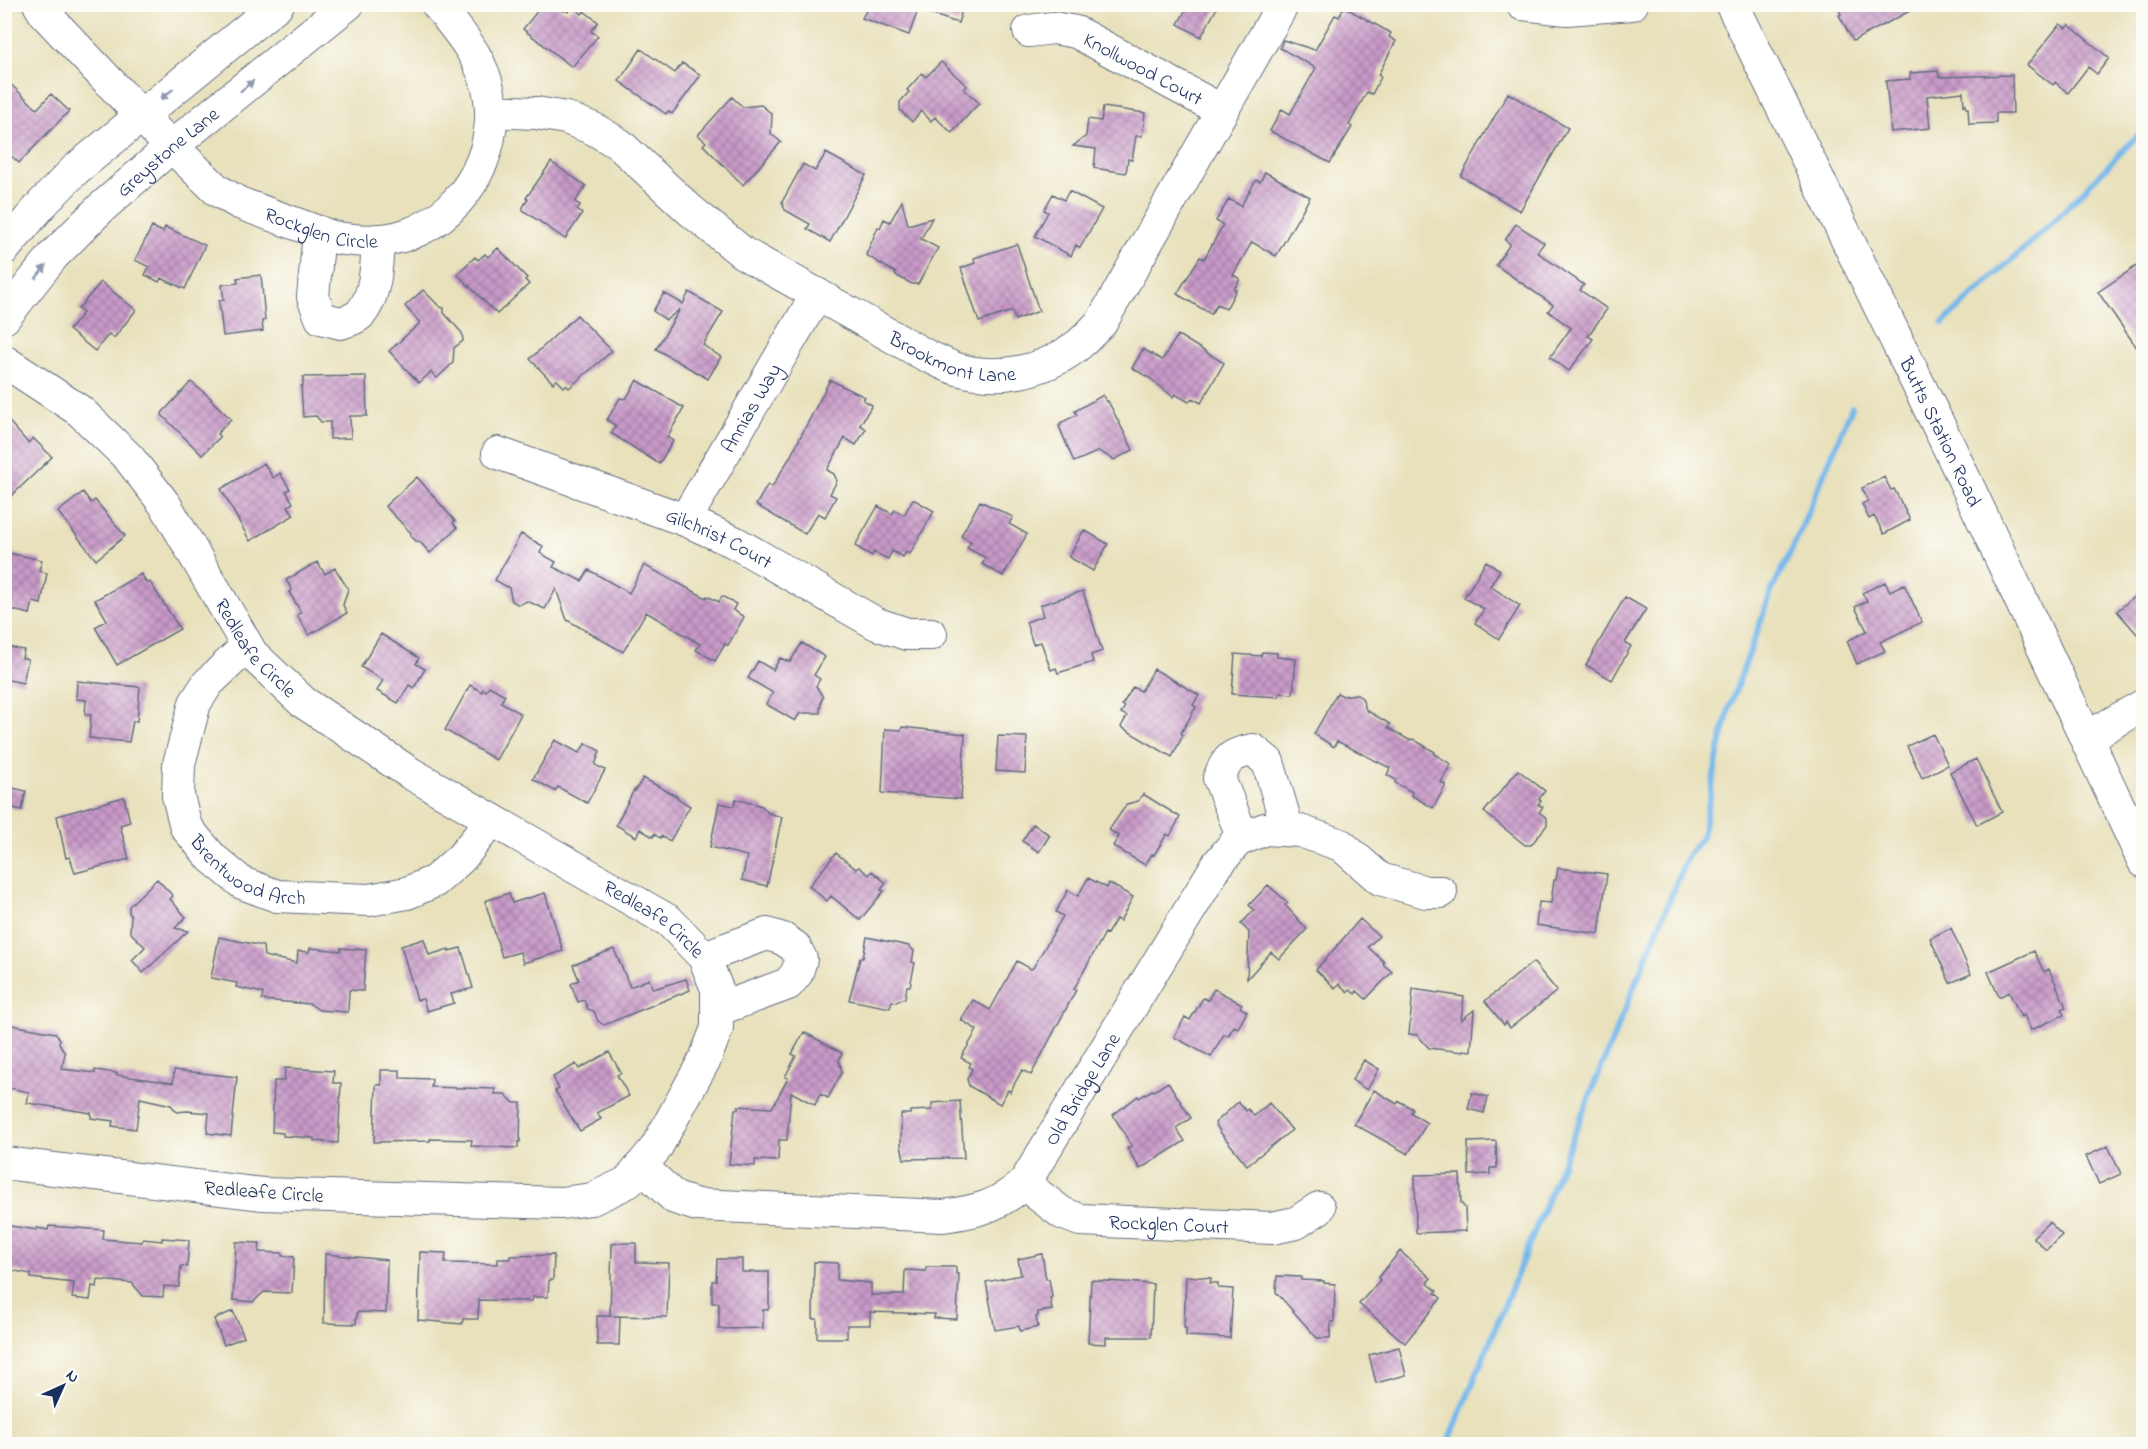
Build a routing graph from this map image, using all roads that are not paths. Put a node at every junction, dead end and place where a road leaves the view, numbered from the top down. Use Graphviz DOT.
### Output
graph roads {
  1 [pos="39,4"];
  2 [pos="278,4"];
  3 [pos="348,4"];
  4 [pos="437,4"];
  5 [pos="1283,4"];
  6 [pos="1522,4"];
  7 [pos="1632,4"];
  8 [pos="1732,4"];
  9 [pos="1029,31"];
  10 [pos="1221,110"];
  11 [pos="491,111"];
  12 [pos="141,115"];
  13 [pos="172,146"];
  14 [pos="319,232"];
  15 [pos="378,240"];
  16 [pos="4,249"];
  17 [pos="817,294"];
  18 [pos="4,318"];
  19 [pos="4,361"];
  20 [pos="498,453"];
  21 [pos="685,520"];
  22 [pos="931,634"];
  23 [pos="247,646"];
  24 [pos="2144,705"];
  25 [pos="2086,738"];
  26 [pos="492,820"];
  27 [pos="1288,830"];
  28 [pos="1243,838"];
  29 [pos="2144,861"];
  30 [pos="1441,892"];
  31 [pos="704,957"];
  32 [pos="717,1010"];
  33 [pos="4,1163"];
  34 [pos="641,1166"];
  35 [pos="1024,1184"];
  36 [pos="1319,1208"];
  1 -- 12 [label="street, Rockglen Circle"];
  2 -- 12 [label="street, one-way"];
  13 -- 3 [label="street, Greystone Lane, one-way"];
  4 -- 11 [label="street, Rockglen Circle"];
  5 -- 10 [label="street, Brookmont Lane"];
  6 -- 7 [label="street"];
  8 -- 25 [label="main road, Butts Station Road"];
  9 -- 10 [label="street, Knollwood Court"];
  10 -- 17 [label="street, Brookmont Lane"];
  11 -- 15 [label="street, Rockglen Circle"];
  11 -- 17 [label="street, Brookmont Lane"];
  12 -- 13 [label="street, Rockglen Circle"];
  12 -- 16 [label="street"];
  13 -- 14 [label="street, Rockglen Circle"];
  18 -- 13 [label="street, Greystone Lane, one-way"];
  14 -- 15 [label="street, Rockglen Circle"];
  14 -- 15 [label="street"];
  17 -- 21 [label="street, Annias Way"];
  19 -- 23 [label="street, Redleafe Circle"];
  20 -- 21 [label="street, Gilchrist Court"];
  21 -- 22 [label="street, Gilchrist Court"];
  23 -- 26 [label="street, Redleafe Circle"];
  23 -- 26 [label="street, Brentwood Arch"];
  24 -- 25 [label="street"];
  25 -- 29 [label="main road, Butts Station Road"];
  26 -- 31 [label="street, Redleafe Circle"];
  27 -- 28 [label="street, Old Bridge Lane"];
  27 -- 28 [label="street"];
  27 -- 30 [label="street, Old Bridge Lane"];
  28 -- 35 [label="street, Old Bridge Lane"];
  31 -- 32 [label="street, Redleafe Circle"];
  31 -- 32 [label="street"];
  32 -- 34 [label="street, Redleafe Circle"];
  33 -- 34 [label="street, Redleafe Circle"];
  34 -- 35 [label="street, Old Bridge Lane"];
  35 -- 36 [label="street, Rockglen Court"];
}
